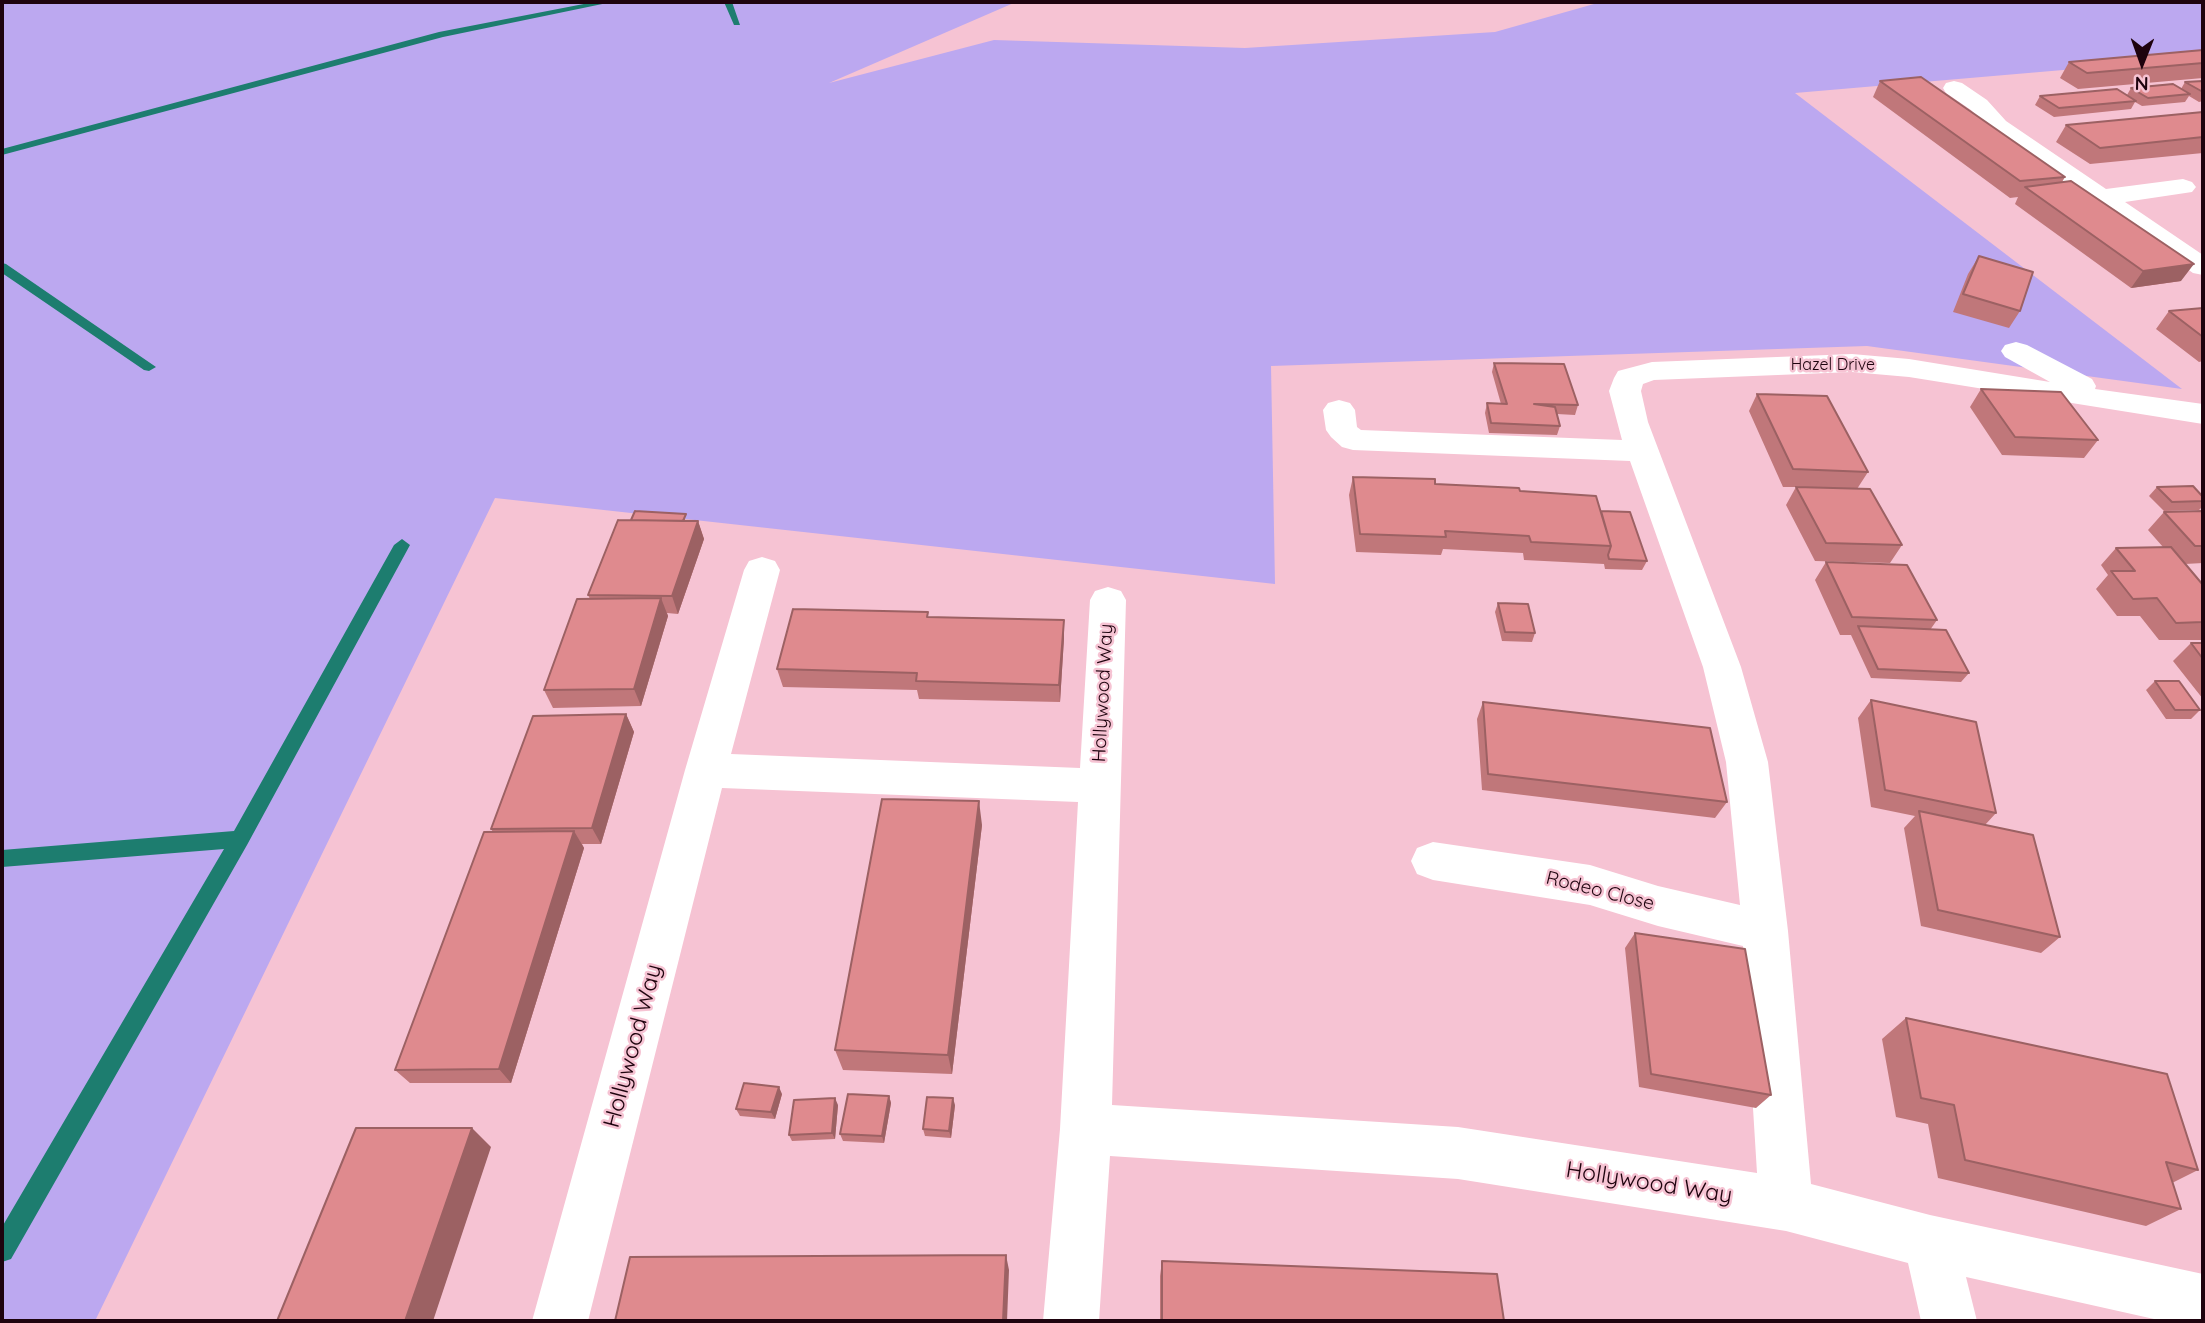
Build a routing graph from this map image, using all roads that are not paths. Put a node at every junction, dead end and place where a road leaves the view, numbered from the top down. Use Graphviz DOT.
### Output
graph roads {
  1 [pos="1954,88"];
  2 [pos="2197,190"];
  3 [pos="2101,197"];
  4 [pos="2203,267"];
  5 [pos="2015,351"];
  6 [pos="2111,401"];
  7 [pos="1339,410"];
  8 [pos="2203,414"];
  9 [pos="1642,451"];
  10 [pos="762,570"];
  11 [pos="1108,600"];
  12 [pos="706,770"];
  13 [pos="1099,786"];
  14 [pos="1433,861"];
  15 [pos="1765,930"];
  16 [pos="1086,1129"];
  17 [pos="1786,1204"];
  18 [pos="1930,1242"];
  19 [pos="2203,1302"];
  20 [pos="560,1321"];
  21 [pos="1070,1321"];
  22 [pos="1949,1321"];
  1 -- 3 [label="street"];
  2 -- 3 [label="street"];
  3 -- 4 [label="street"];
  5 -- 6 [label="street, Hazel Drive"];
  6 -- 8 [label="street, Hazel Drive"];
  6 -- 9 [label="street, Hazel Drive"];
  7 -- 9 [label="street"];
  9 -- 15 [label="street, Hazel Drive"];
  10 -- 12 [label="street, Hollywood Way"];
  11 -- 13 [label="street, Hollywood Way"];
  12 -- 13 [label="street, Hollywood Way"];
  12 -- 20 [label="street, Hollywood Way"];
  13 -- 16 [label="street, Hollywood Way"];
  14 -- 15 [label="street, Rodeo Close"];
  15 -- 17 [label="street"];
  16 -- 17 [label="street, Hollywood Way"];
  16 -- 21 [label="street, Hollywood Way"];
  17 -- 18 [label="street, Hollywood Way"];
  18 -- 19 [label="street, Hollywood Way"];
  18 -- 22 [label="street"];
}
